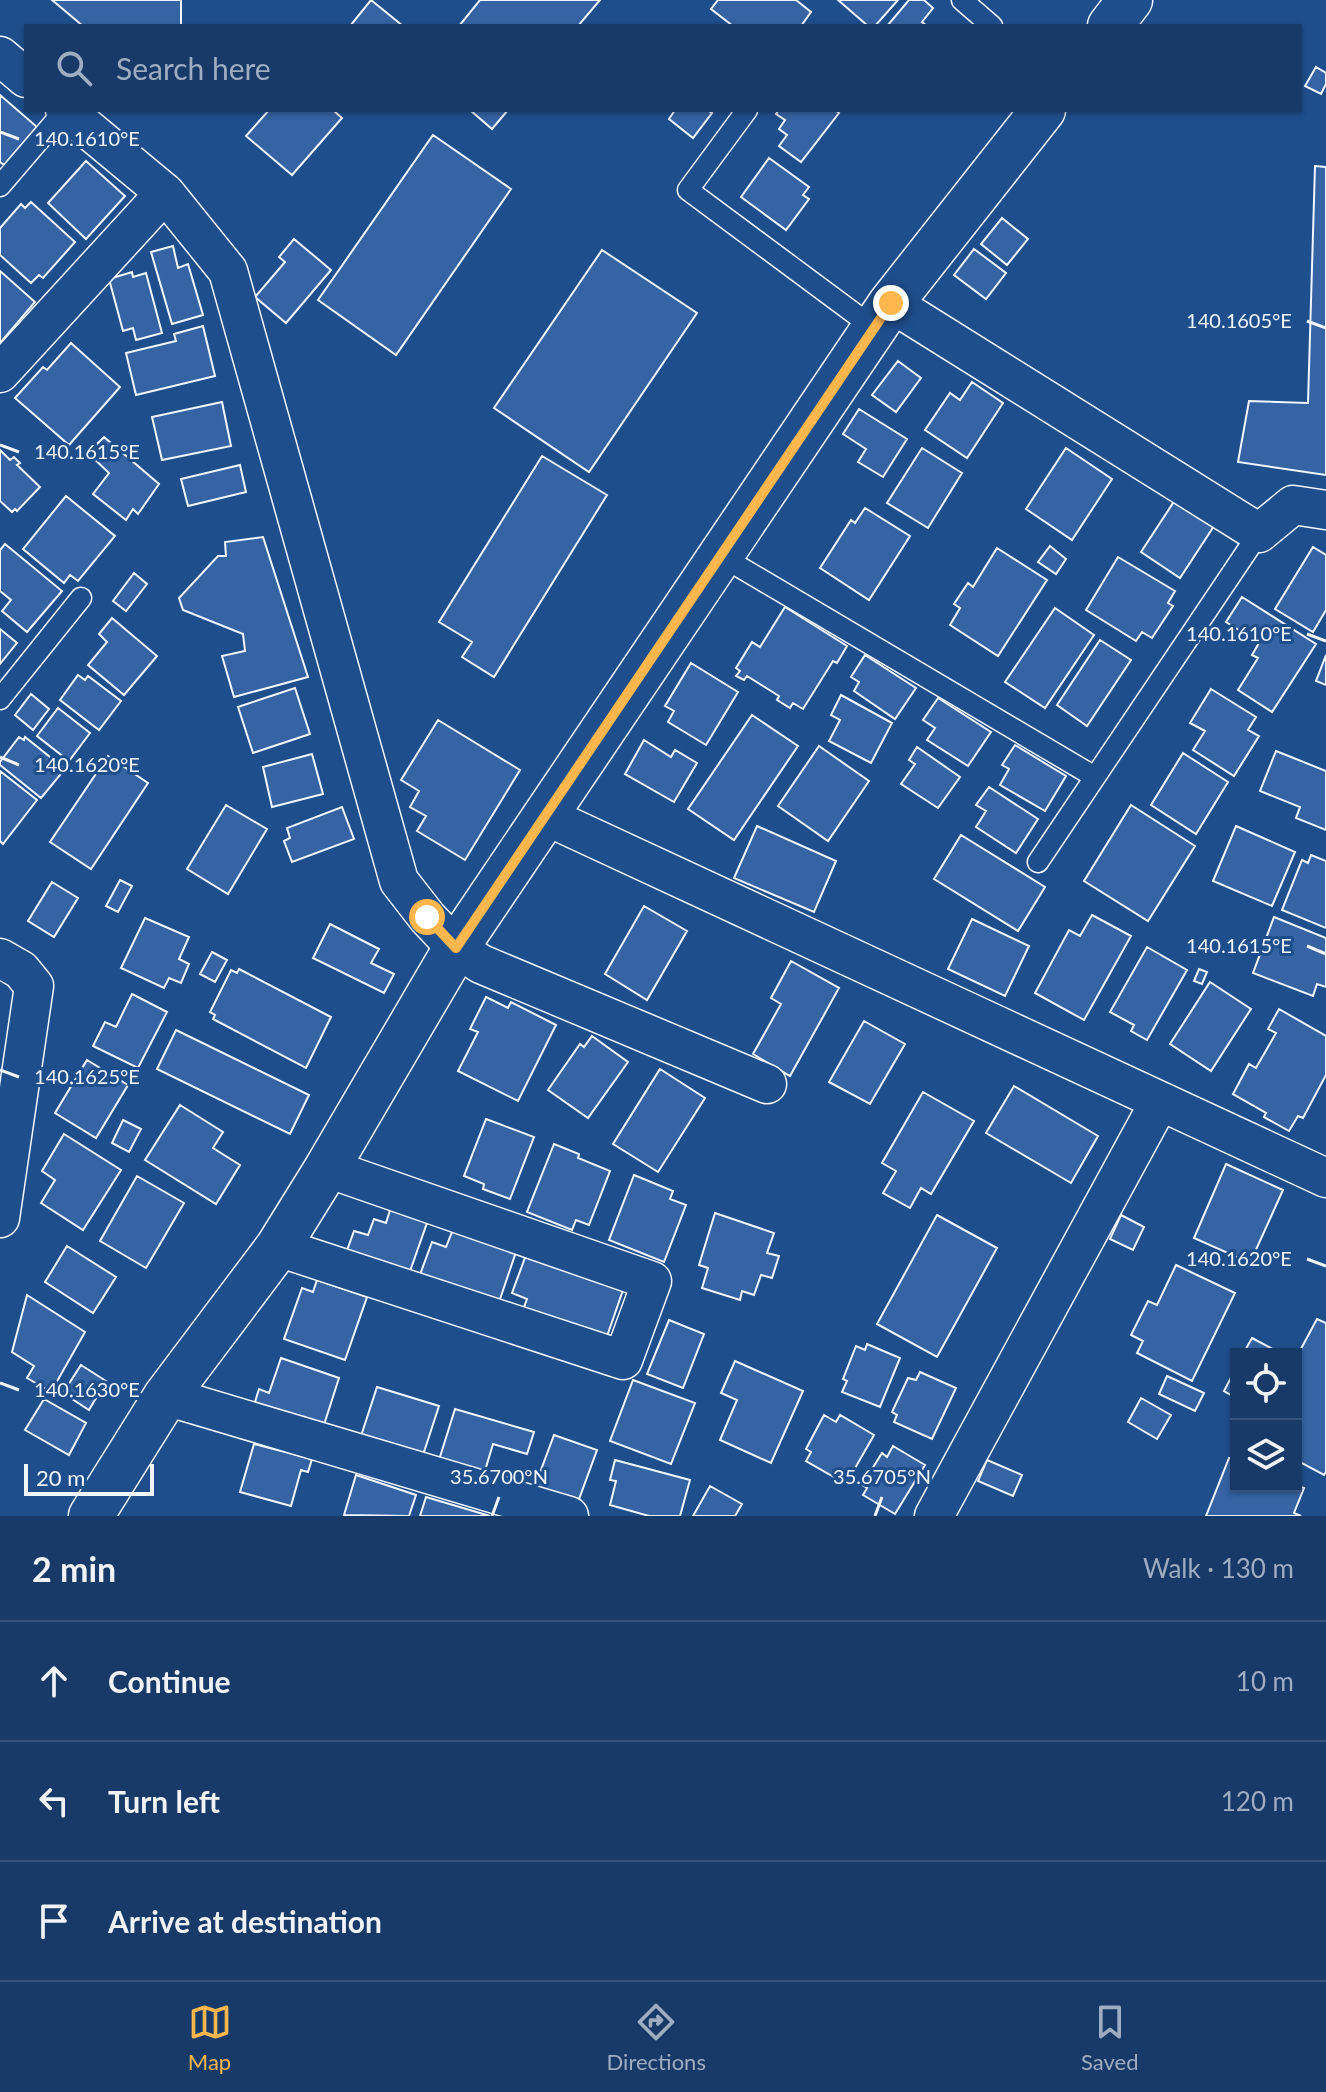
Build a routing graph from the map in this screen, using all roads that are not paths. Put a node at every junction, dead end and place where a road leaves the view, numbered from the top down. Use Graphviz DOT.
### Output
graph roads {
  1 [pos="962,0"];
  2 [pos="1129,0"];
  3 [pos="990,24"];
  4 [pos="1111,24"];
  5 [pos="0,56"];
  6 [pos="24,76"];
  7 [pos="63,112"];
  8 [pos="67,112"];
  9 [pos="746,112"];
  10 [pos="1041,112"];
  11 [pos="0,186"];
  12 [pos="165,193"];
  13 [pos="882,316"];
  14 [pos="0,373"];
  15 [pos="1326,510"];
  16 [pos="1259,533"];
  17 [pos="721,556"];
  18 [pos="81,598"];
  19 [pos="0,699"];
  20 [pos="1095,777"];
  21 [pos="546,816"];
  22 [pos="1038,862"];
  23 [pos="456,948"];
  24 [pos="0,958"];
  25 [pos="767,1084"];
  26 [pos="1160,1101"];
  27 [pos="327,1168"];
  28 [pos="1326,1178"];
  29 [pos="0,1218"];
  30 [pos="278,1247"];
  31 [pos="166,1396"];
  32 [pos="91,1516"];
  33 [pos="569,1516"];
  34 [pos="934,1516"];
  1 -- 3 [label="lane"];
  2 -- 4 [label="street"];
  5 -- 6 [label="street"];
  7 -- 11 [label="lane"];
  8 -- 12 [label="street"];
  9 -- 13 [label="lane"];
  10 -- 13 [label="street"];
  12 -- 14 [label="street"];
  12 -- 23 [label="street"];
  13 -- 16 [label="street"];
  13 -- 17 [label="street"];
  15 -- 16 [label="street"];
  16 -- 20 [label="lane"];
  17 -- 20 [label="lane"];
  17 -- 21 [label="street"];
  18 -- 19 [label="lane"];
  20 -- 22 [label="lane"];
  21 -- 23 [label="street"];
  21 -- 26 [label="street"];
  23 -- 25 [label="street"];
  23 -- 27 [label="street"];
  24 -- 29 [label="street"];
  26 -- 28 [label="street"];
  26 -- 34 [label="street"];
  27 -- 30 [label="street"];
  27 -- 30 [label="street"];
  30 -- 31 [label="street"];
  31 -- 32 [label="street"];
  31 -- 33 [label="street"];
}
